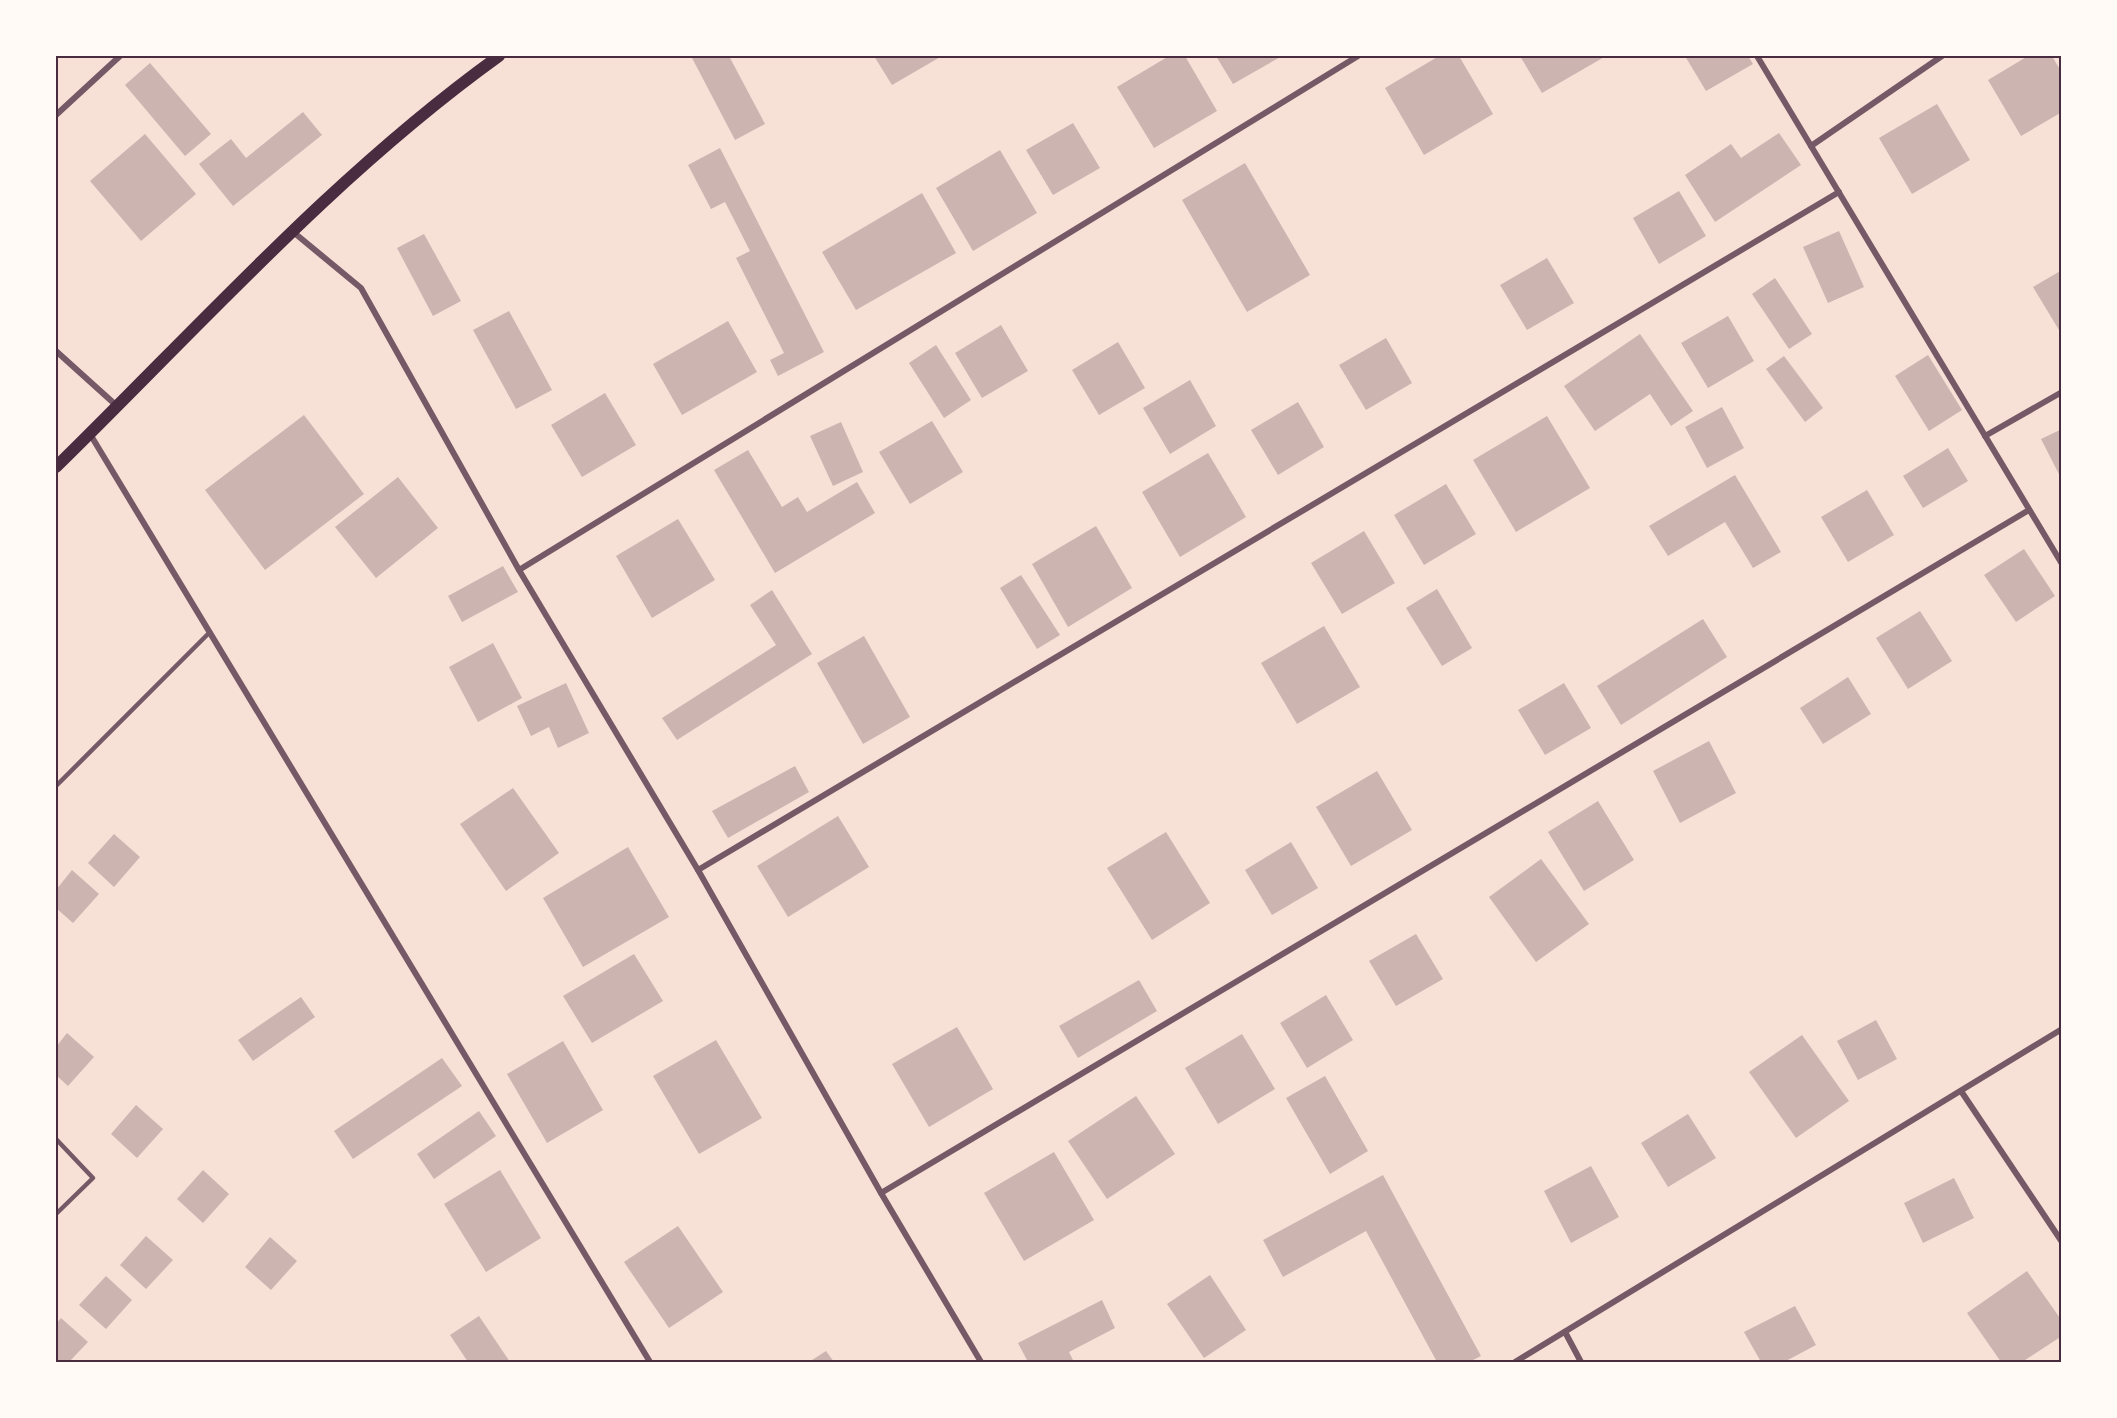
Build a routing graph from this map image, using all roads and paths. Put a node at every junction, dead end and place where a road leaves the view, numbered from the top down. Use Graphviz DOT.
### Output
graph roads {
  1 [pos="120,56"];
  2 [pos="499,56"];
  3 [pos="1358,56"];
  4 [pos="1757,56"];
  5 [pos="1942,56"];
  6 [pos="56,116"];
  7 [pos="1811,146"];
  8 [pos="1839,192"];
  9 [pos="292,231"];
  10 [pos="56,351"];
  11 [pos="2061,392"];
  12 [pos="117,406"];
  13 [pos="90,433"];
  14 [pos="1985,436"];
  15 [pos="56,467"];
  16 [pos="2029,510"];
  17 [pos="2061,564"];
  18 [pos="519,570"];
  19 [pos="210,632"];
  20 [pos="56,786"];
  21 [pos="698,870"];
  22 [pos="2061,1029"];
  23 [pos="1961,1090"];
  24 [pos="56,1139"];
  25 [pos="881,1193"];
  26 [pos="56,1214"];
  27 [pos="2061,1242"];
  28 [pos="1565,1332"];
  29 [pos="650,1362"];
  30 [pos="981,1362"];
  31 [pos="1515,1362"];
  32 [pos="1581,1362"];
  1 -- 6 [label="street"];
  2 -- 9 [label="main road"];
  3 -- 18 [label="street"];
  4 -- 7 [label="street"];
  5 -- 7 [label="street"];
  7 -- 8 [label="street"];
  8 -- 14 [label="street"];
  8 -- 21 [label="street"];
  9 -- 12 [label="main road"];
  9 -- 18 [label="street"];
  10 -- 12 [label="street"];
  11 -- 14 [label="street"];
  12 -- 13 [label="main road"];
  13 -- 15 [label="main road"];
  13 -- 19 [label="street"];
  14 -- 16 [label="street"];
  16 -- 17 [label="street"];
  16 -- 25 [label="street"];
  18 -- 21 [label="street"];
  19 -- 20 [label="lane"];
  19 -- 29 [label="street"];
  21 -- 25 [label="street"];
  22 -- 23 [label="street"];
  23 -- 27 [label="street"];
  23 -- 28 [label="street"];
  24 -- 26 [label="lane"];
  25 -- 30 [label="street"];
  28 -- 31 [label="street"];
  28 -- 32 [label="street"];
}
